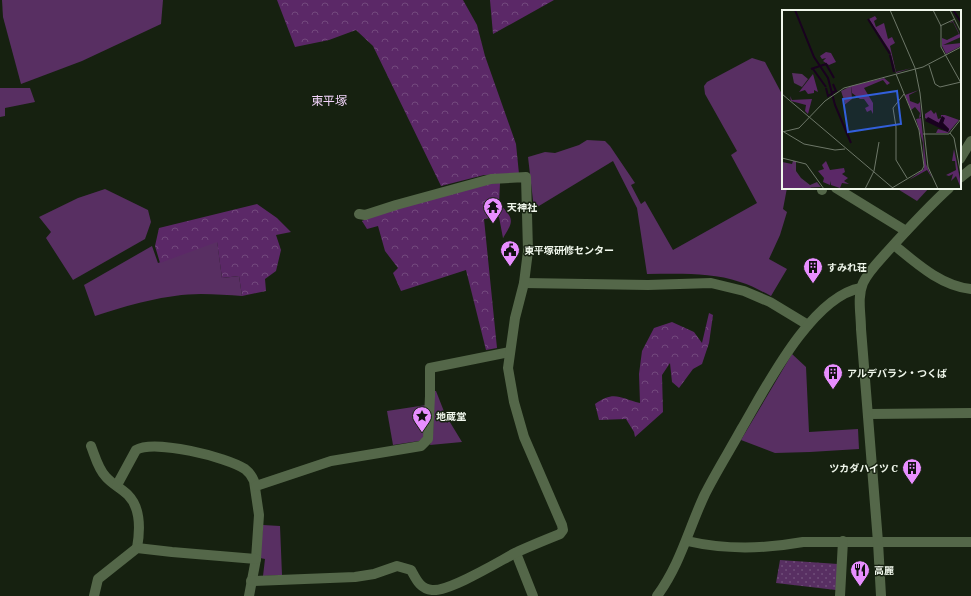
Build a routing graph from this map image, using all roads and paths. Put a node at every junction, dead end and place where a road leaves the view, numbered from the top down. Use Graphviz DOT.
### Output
graph roads {
  1 [pos="971,141"];
  2 [pos="961,157"];
  3 [pos="971,169"];
  4 [pos="961,177"];
  5 [pos="838,189"];
  6 [pos="948,189"];
  7 [pos="359,214"];
  8 [pos="906,231"];
  9 [pos="894,244"];
  10 [pos="524,283"];
  11 [pos="861,288"];
  12 [pos="971,289"];
  13 [pos="808,325"];
  14 [pos="510,352"];
  15 [pos="971,413"];
  16 [pos="869,414"];
  17 [pos="91,446"];
  18 [pos="117,485"];
  19 [pos="256,486"];
  20 [pos="687,541"];
  21 [pos="843,541"];
  22 [pos="878,542"];
  23 [pos="971,542"];
  24 [pos="137,548"];
  25 [pos="516,553"];
  26 [pos="256,559"];
  27 [pos="252,581"];
  28 [pos="94,596"];
  29 [pos="250,596"];
  30 [pos="533,596"];
  31 [pos="657,596"];
  32 [pos="840,596"];
  33 [pos="881,596"];
  1 -- 2 [label="street"];
  3 -- 4 [label="street"];
  5 -- 8 [label="street"];
  6 -- 8 [label="street"];
  7 -- 10 [label="street"];
  8 -- 9 [label="street"];
  9 -- 11 [label="street"];
  9 -- 12 [label="street"];
  10 -- 13 [label="street"];
  10 -- 14 [label="street"];
  11 -- 13 [label="street"];
  11 -- 16 [label="street"];
  13 -- 20 [label="street"];
  14 -- 19 [label="street"];
  14 -- 25 [label="street"];
  15 -- 16 [label="street"];
  16 -- 22 [label="street"];
  17 -- 18 [label="street"];
  18 -- 19 [label="street"];
  18 -- 24 [label="street"];
  19 -- 26 [label="street"];
  20 -- 21 [label="street"];
  20 -- 31 [label="street"];
  21 -- 22 [label="street"];
  21 -- 32 [label="street"];
  22 -- 23 [label="street"];
  22 -- 33 [label="street"];
  24 -- 26 [label="street"];
  24 -- 28 [label="street"];
  25 -- 27 [label="street"];
  25 -- 30 [label="street"];
  26 -- 27 [label="street"];
  27 -- 29 [label="street"];
}
